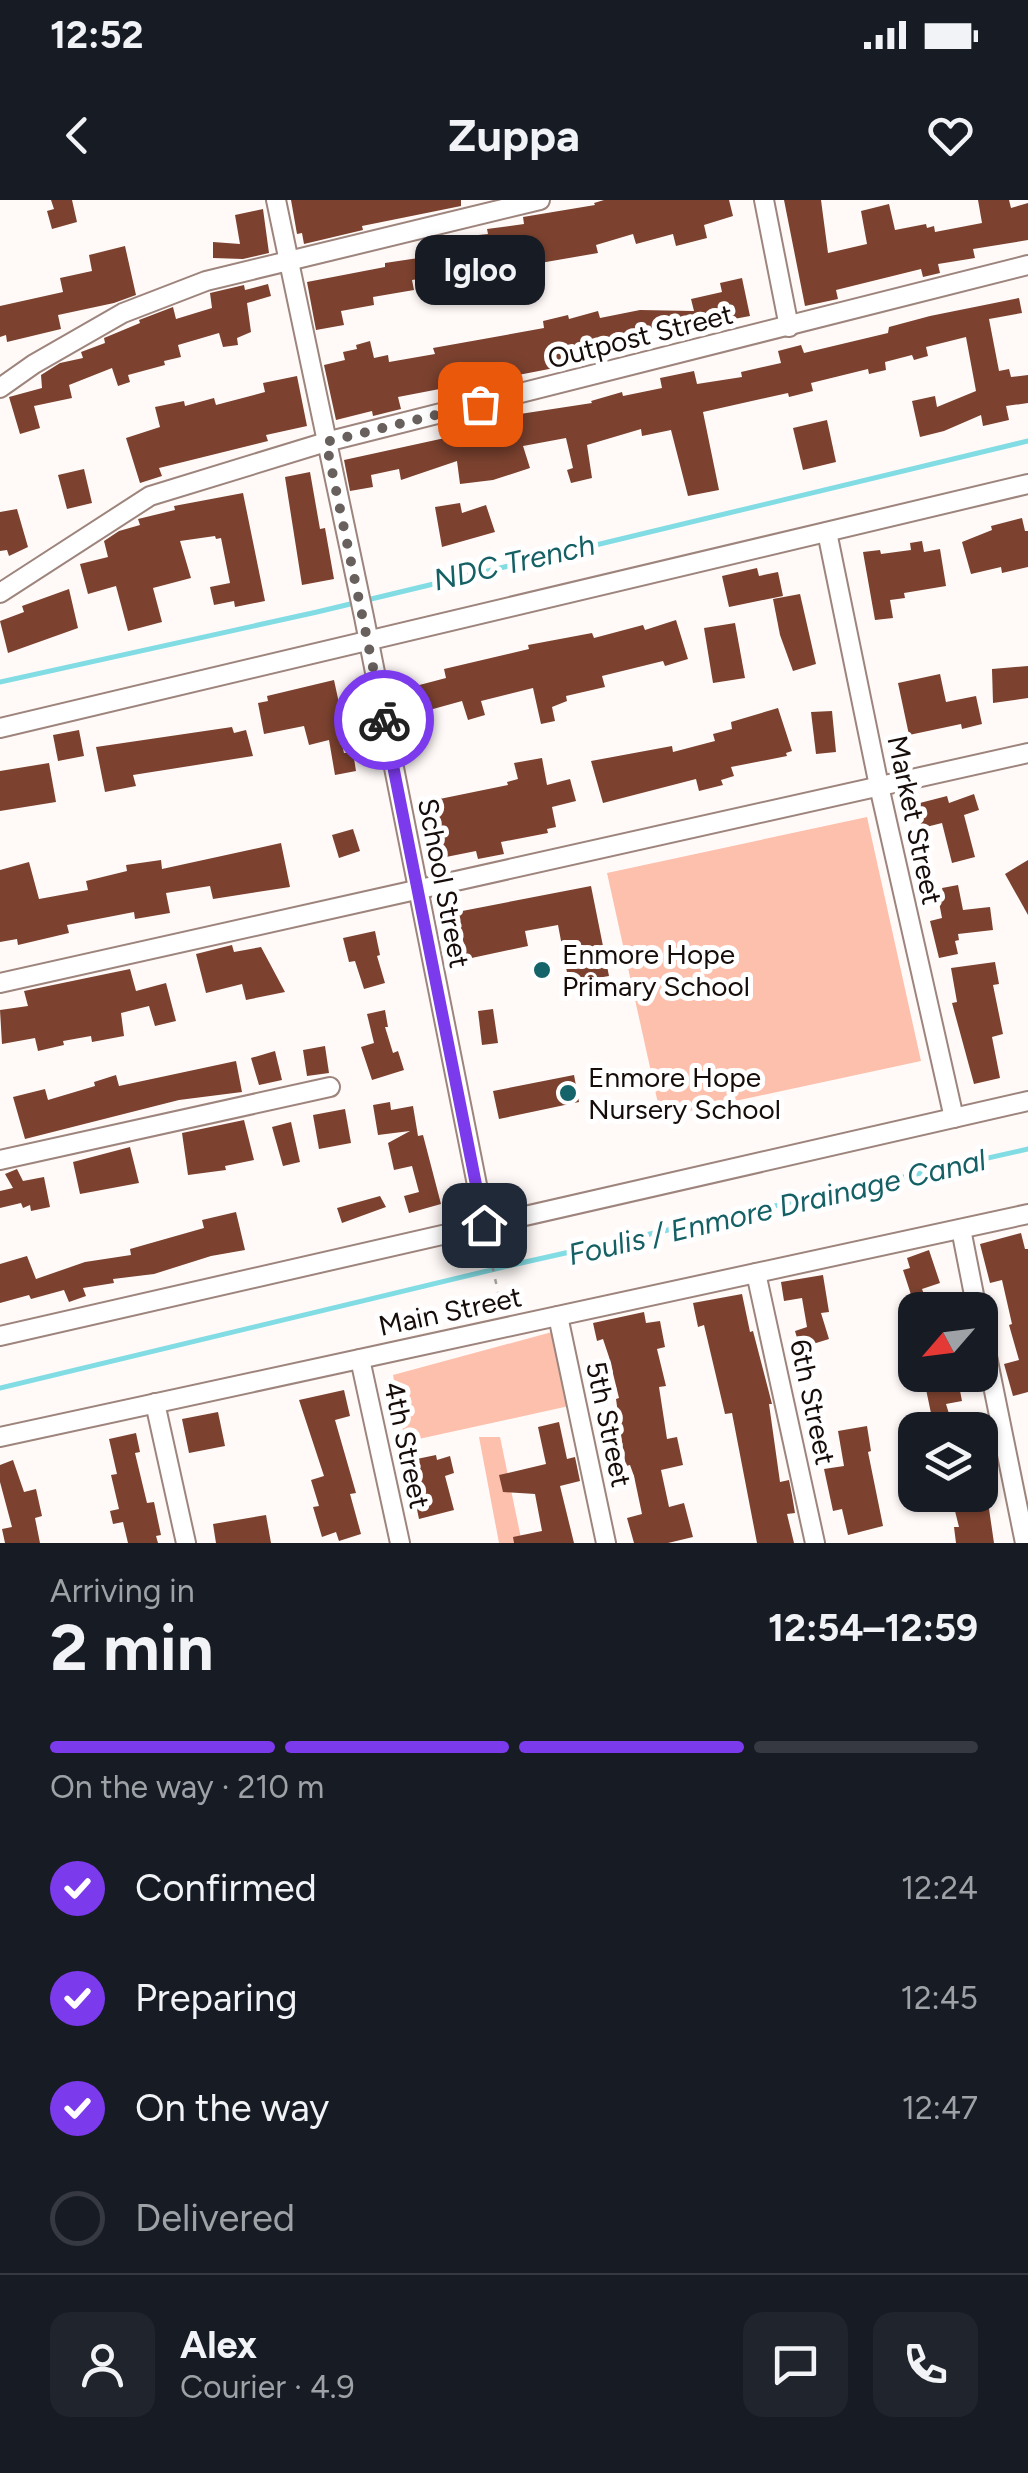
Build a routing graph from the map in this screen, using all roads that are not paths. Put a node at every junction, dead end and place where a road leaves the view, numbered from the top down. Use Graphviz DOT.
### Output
graph roads {
  1 [pos="276,200"];
  2 [pos="540,200"];
  3 [pos="764,200"];
  4 [pos="288,261"];
  5 [pos="1028,265"];
  6 [pos="789,327"];
  7 [pos="0,388"];
  8 [pos="326,442"];
  9 [pos="1028,484"];
  10 [pos="827,532"];
  11 [pos="0,593"];
  12 [pos="368,641"];
  13 [pos="0,728"];
  14 [pos="1028,753"];
  15 [pos="878,786"];
  16 [pos="418,889"];
  17 [pos="0,983"];
  18 [pos="330,1087"];
  19 [pos="1028,1101"];
  20 [pos="954,1118"];
  21 [pos="0,1160"];
  22 [pos="1028,1214"];
  23 [pos="484,1225"];
  24 [pos="961,1229"];
  25 [pos="756,1273"];
  26 [pos="974,1292"];
  27 [pos="558,1316"];
  28 [pos="0,1336"];
  29 [pos="360,1359"];
  30 [pos="995,1392"];
  31 [pos="155,1403"];
  32 [pos="0,1437"];
  33 [pos="186,1543"];
  34 [pos="400,1543"];
  35 [pos="606,1543"];
  36 [pos="815,1543"];
  37 [pos="1026,1543"];
  1 -- 4 [label="street, School Street"];
  2 -- 4 [label="street"];
  3 -- 6 [label="street"];
  4 -- 7 [label="street"];
  4 -- 8 [label="street, School Street"];
  5 -- 6 [label="street, Outpost Street"];
  6 -- 8 [label="street, Outpost Street"];
  8 -- 11 [label="street, Outpost Street"];
  8 -- 12 [label="street, School Street"];
  9 -- 10 [label="street"];
  10 -- 12 [label="street"];
  10 -- 15 [label="street, Market Street"];
  12 -- 13 [label="street"];
  12 -- 16 [label="street, School Street"];
  14 -- 15 [label="street"];
  15 -- 16 [label="street"];
  15 -- 20 [label="street, Market Street"];
  16 -- 17 [label="street"];
  16 -- 23 [label="street, School Street"];
  18 -- 21 [label="street"];
  19 -- 20 [label="street"];
  20 -- 23 [label="street"];
  22 -- 24 [label="street, Main Street"];
  23 -- 28 [label="street"];
  24 -- 25 [label="street, Main Street"];
  24 -- 26 [label="street"];
  25 -- 27 [label="street, Main Street"];
  25 -- 36 [label="street, 6th Street"];
  27 -- 29 [label="street, Main Street"];
  27 -- 35 [label="street, 5th Street"];
  29 -- 31 [label="street, Main Street"];
  29 -- 34 [label="street, 4th Street"];
  30 -- 37 [label="street"];
  31 -- 32 [label="street, Main Street"];
  31 -- 33 [label="street"];
}
